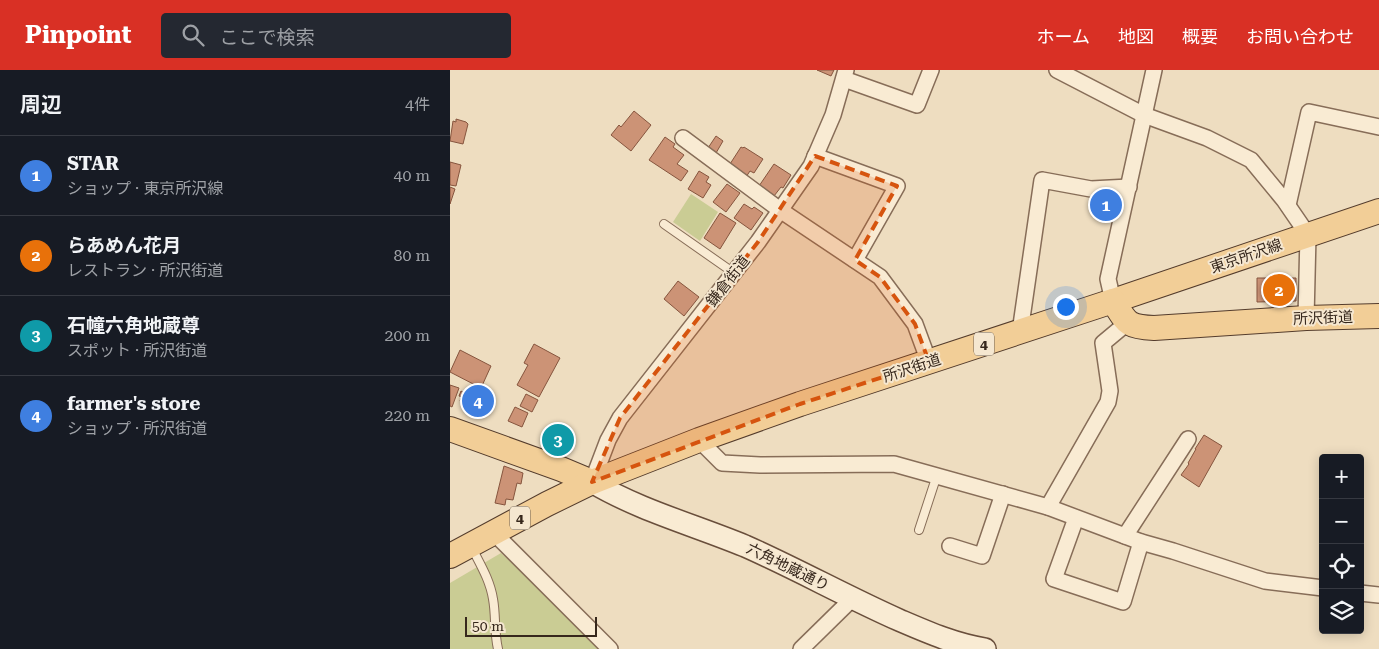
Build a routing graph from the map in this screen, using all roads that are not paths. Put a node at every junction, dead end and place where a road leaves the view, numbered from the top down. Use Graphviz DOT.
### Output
graph roads {
  1 [pos="932,70"];
  2 [pos="1057,70"];
  3 [pos="1154,70"];
  4 [pos="841,82"];
  5 [pos="1144,115"];
  6 [pos="1379,127"];
  7 [pos="683,138"];
  8 [pos="815,156"];
  9 [pos="1129,187"];
  10 [pos="1288,205"];
  11 [pos="780,210"];
  12 [pos="1379,211"];
  13 [pos="664,224"];
  14 [pos="1308,235"];
  15 [pos="855,260"];
  16 [pos="734,273"];
  17 [pos="1114,301"];
  18 [pos="1379,316"];
  19 [pos="1306,318"];
  20 [pos="1127,323"];
  21 [pos="1020,332"];
  22 [pos="929,362"];
  23 [pos="450,429"];
  24 [pos="1188,439"];
  25 [pos="699,440"];
  26 [pos="937,475"];
  27 [pos="592,482"];
  28 [pos="1003,494"];
  29 [pos="1048,507"];
  30 [pos="1076,518"];
  31 [pos="919,530"];
  32 [pos="494,532"];
  33 [pos="1125,536"];
  34 [pos="1141,542"];
  35 [pos="950,546"];
  36 [pos="460,550"];
  37 [pos="1319,588"];
  38 [pos="1364,594"];
  39 [pos="1379,596"];
  40 [pos="852,598"];
  41 [pos="498,649"];
  42 [pos="610,649"];
  43 [pos="800,649"];
  44 [pos="984,649"];
  1 -- 4 [label="street"];
  2 -- 5 [label="street"];
  3 -- 5 [label="street"];
  4 -- 8 [label="street, 鎌倉街道"];
  5 -- 9 [label="street"];
  5 -- 10 [label="street"];
  6 -- 10 [label="street"];
  7 -- 11 [label="street"];
  8 -- 11 [label="street, 鎌倉街道"];
  8 -- 15 [label="street"];
  9 -- 17 [label="street"];
  9 -- 21 [label="street"];
  10 -- 14 [label="street"];
  11 -- 15 [label="street"];
  11 -- 16 [label="street, 鎌倉街道"];
  12 -- 14 [label="main road, 東京所沢線 / 4"];
  13 -- 16 [label="lane"];
  14 -- 17 [label="main road, 東京所沢線 / 4"];
  14 -- 19 [label="street"];
  15 -- 22 [label="street"];
  16 -- 27 [label="street, 鎌倉街道"];
  17 -- 20 [label="main road"];
  17 -- 21 [label="main road, 所沢街道 / 4"];
  18 -- 19 [label="main road, 所沢街道"];
  19 -- 20 [label="main road, 所沢街道"];
  20 -- 29 [label="street"];
  21 -- 22 [label="main road, 所沢街道 / 4"];
  22 -- 25 [label="main road, 所沢街道 / 4"];
  23 -- 27 [label="main road"];
  24 -- 33 [label="street"];
  25 -- 26 [label="street"];
  25 -- 27 [label="main road, 所沢街道 / 4"];
  26 -- 28 [label="street"];
  26 -- 31 [label="lane"];
  27 -- 32 [label="main road, 4"];
  27 -- 40 [label="street, 六角地蔵通り"];
  28 -- 29 [label="street"];
  28 -- 35 [label="street"];
  29 -- 30 [label="street"];
  30 -- 33 [label="street"];
  30 -- 34 [label="street"];
  32 -- 36 [label="main road, 4"];
  32 -- 42 [label="street"];
  33 -- 34 [label="street"];
  34 -- 37 [label="street"];
  36 -- 41 [label="lane"];
  38 -- 39 [label="street"];
  40 -- 43 [label="street"];
  40 -- 44 [label="street, 六角地蔵通り"];
}
